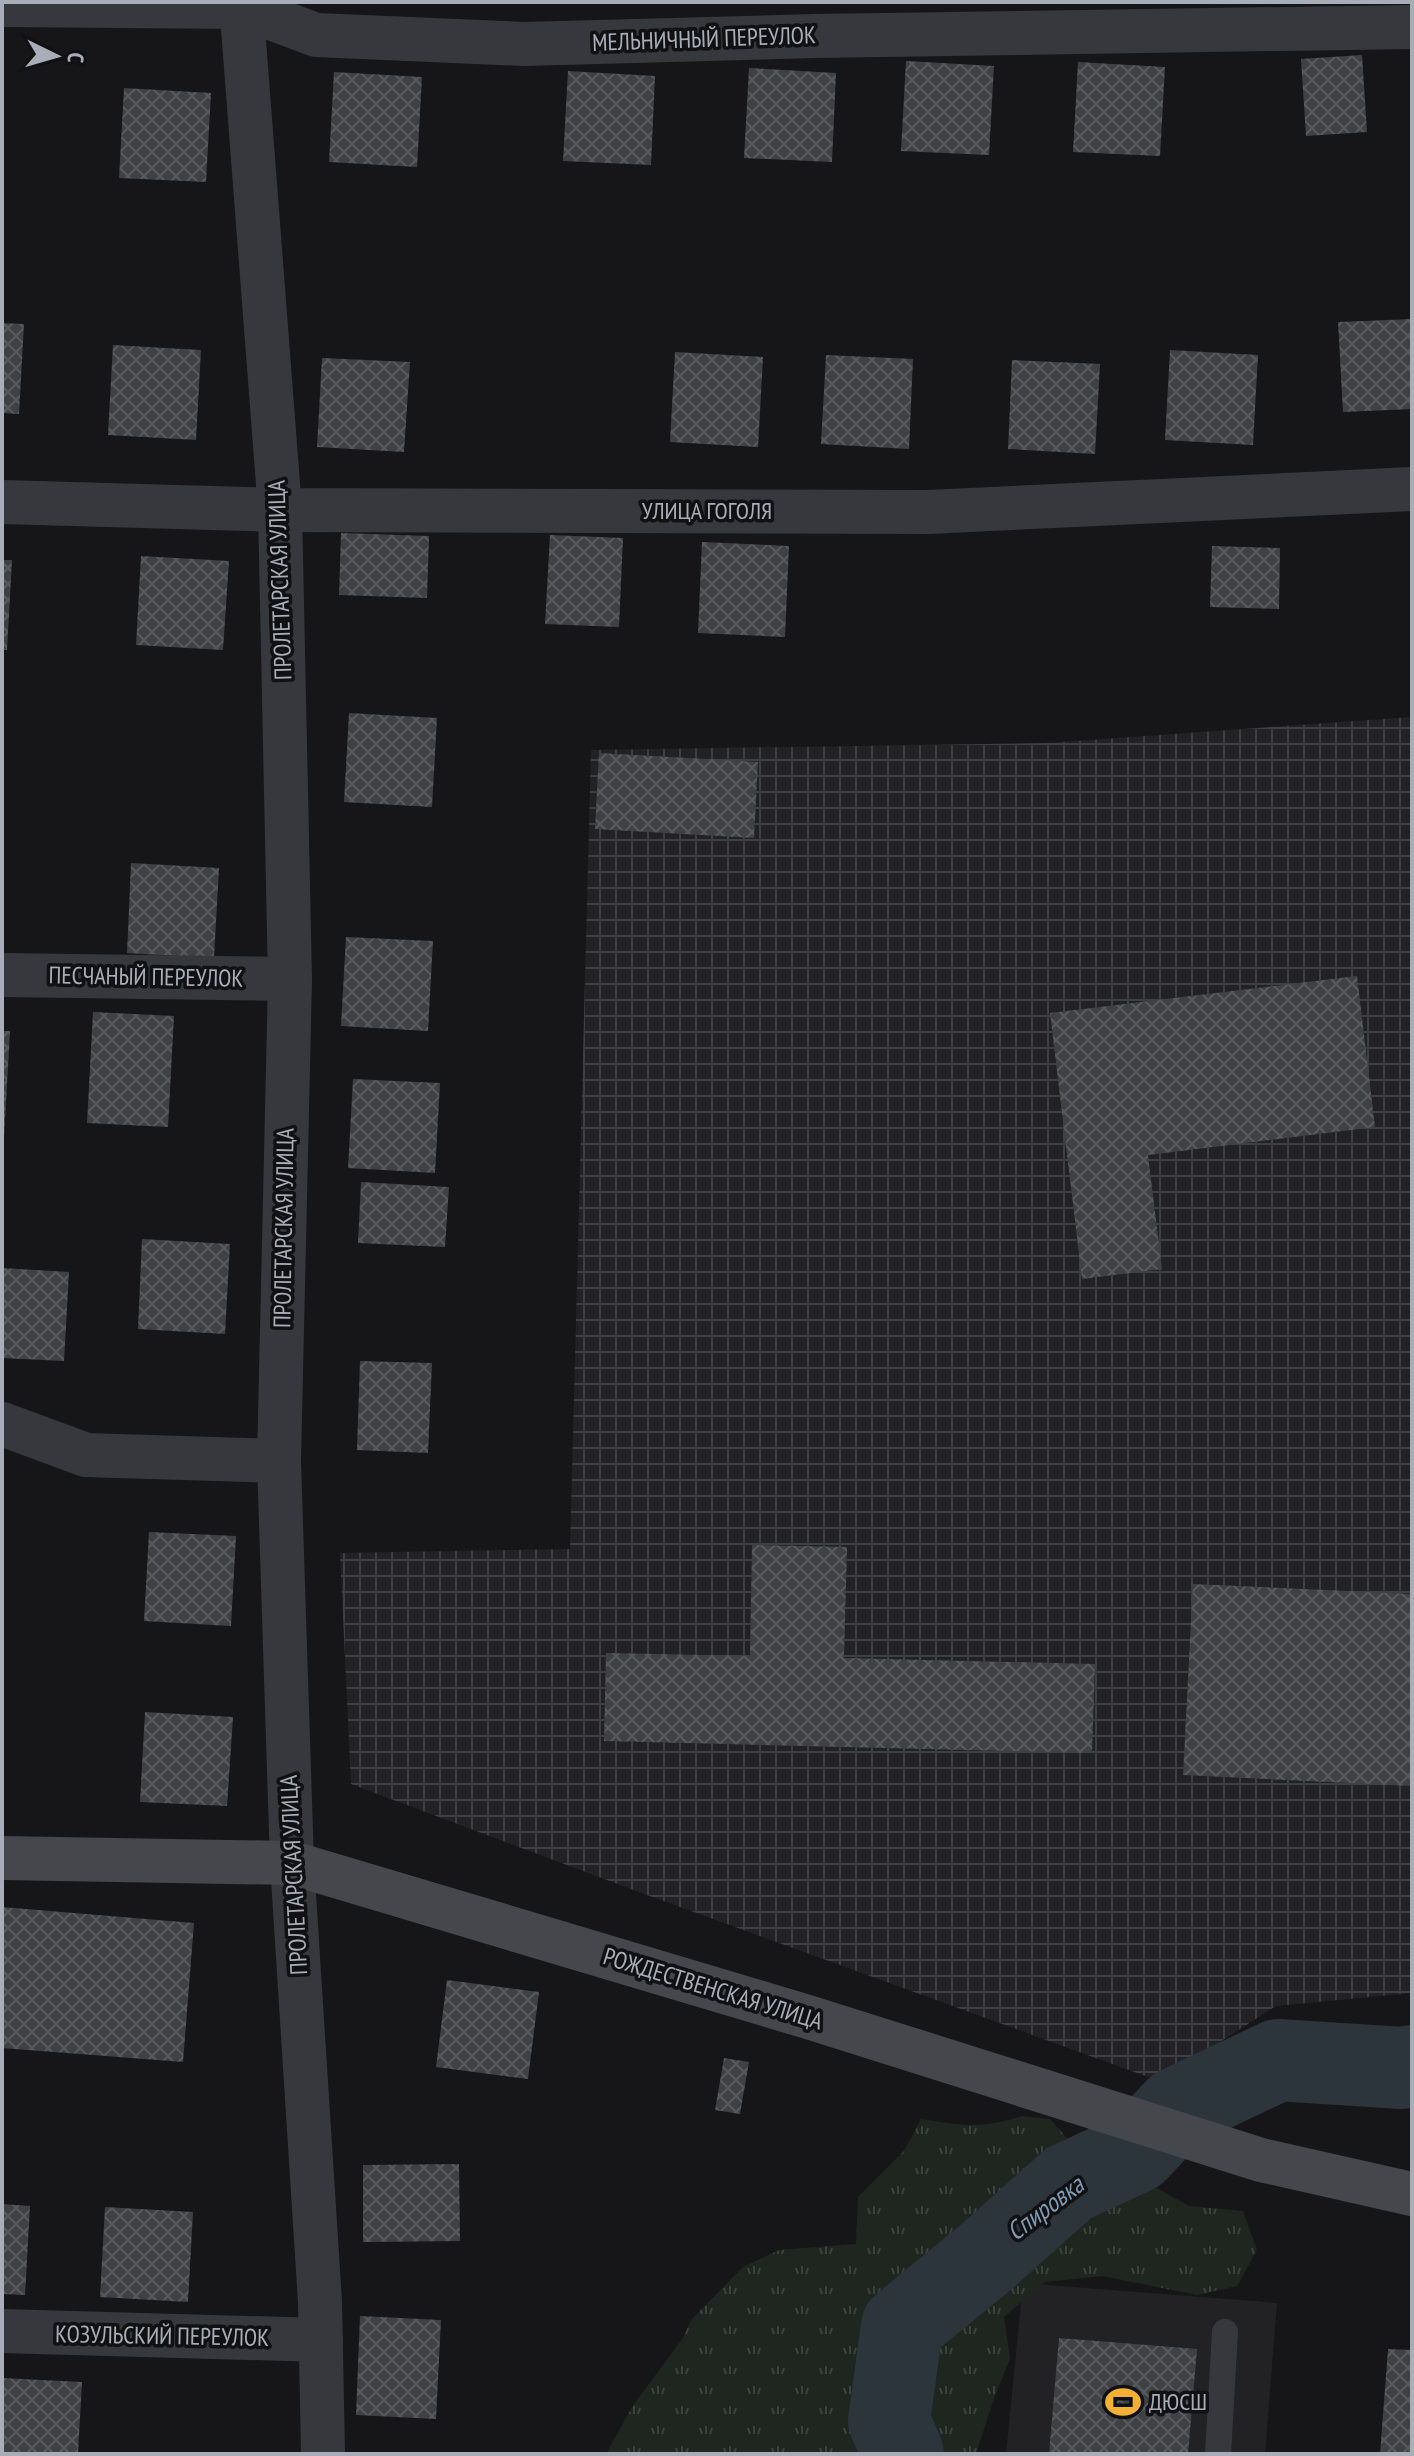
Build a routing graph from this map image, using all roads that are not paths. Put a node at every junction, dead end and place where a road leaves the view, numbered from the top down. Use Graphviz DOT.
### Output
graph roads {
  1 [pos="2,5"];
  2 [pos="241,5"];
  3 [pos="1412,27"];
  4 [pos="1412,489"];
  5 [pos="2,502"];
  6 [pos="280,510"];
  7 [pos="2,975"];
  8 [pos="290,979"];
  9 [pos="2,1424"];
  10 [pos="279,1461"];
  11 [pos="2,1858"];
  12 [pos="292,1863"];
  13 [pos="1412,2194"];
  14 [pos="2,2331"];
  15 [pos="1225,2332"];
  16 [pos="321,2340"];
  17 [pos="323,2454"];
  18 [pos="1218,2454"];
  1 -- 2 [label="street, МЕЛЬНИЧНЫЙ ПЕРЕУЛОК"];
  2 -- 3 [label="street, МЕЛЬНИЧНЫЙ ПЕРЕУЛОК"];
  2 -- 6 [label="street, ПРОЛЕТАРСКАЯ УЛИЦА"];
  4 -- 6 [label="street, УЛИЦА ГОГОЛЯ"];
  5 -- 6 [label="street, УЛИЦА ГОГОЛЯ"];
  6 -- 8 [label="street, ПРОЛЕТАРСКАЯ УЛИЦА"];
  7 -- 8 [label="street, ПЕСЧАНЫЙ ПЕРЕУЛОК"];
  8 -- 10 [label="street, ПРОЛЕТАРСКАЯ УЛИЦА"];
  9 -- 10 [label="street"];
  10 -- 12 [label="street, ПРОЛЕТАРСКАЯ УЛИЦА"];
  11 -- 12 [label="main road, РОЖДЕСТВЕНСКАЯ УЛИЦА"];
  12 -- 13 [label="main road, РОЖДЕСТВЕНСКАЯ УЛИЦА"];
  12 -- 16 [label="street, ПРОЛЕТАРСКАЯ УЛИЦА"];
  14 -- 16 [label="street, КОЗУЛЬСКИЙ ПЕРЕУЛОК"];
  15 -- 18 [label="lane"];
  16 -- 17 [label="street, ПРОЛЕТАРСКАЯ УЛИЦА"];
}
